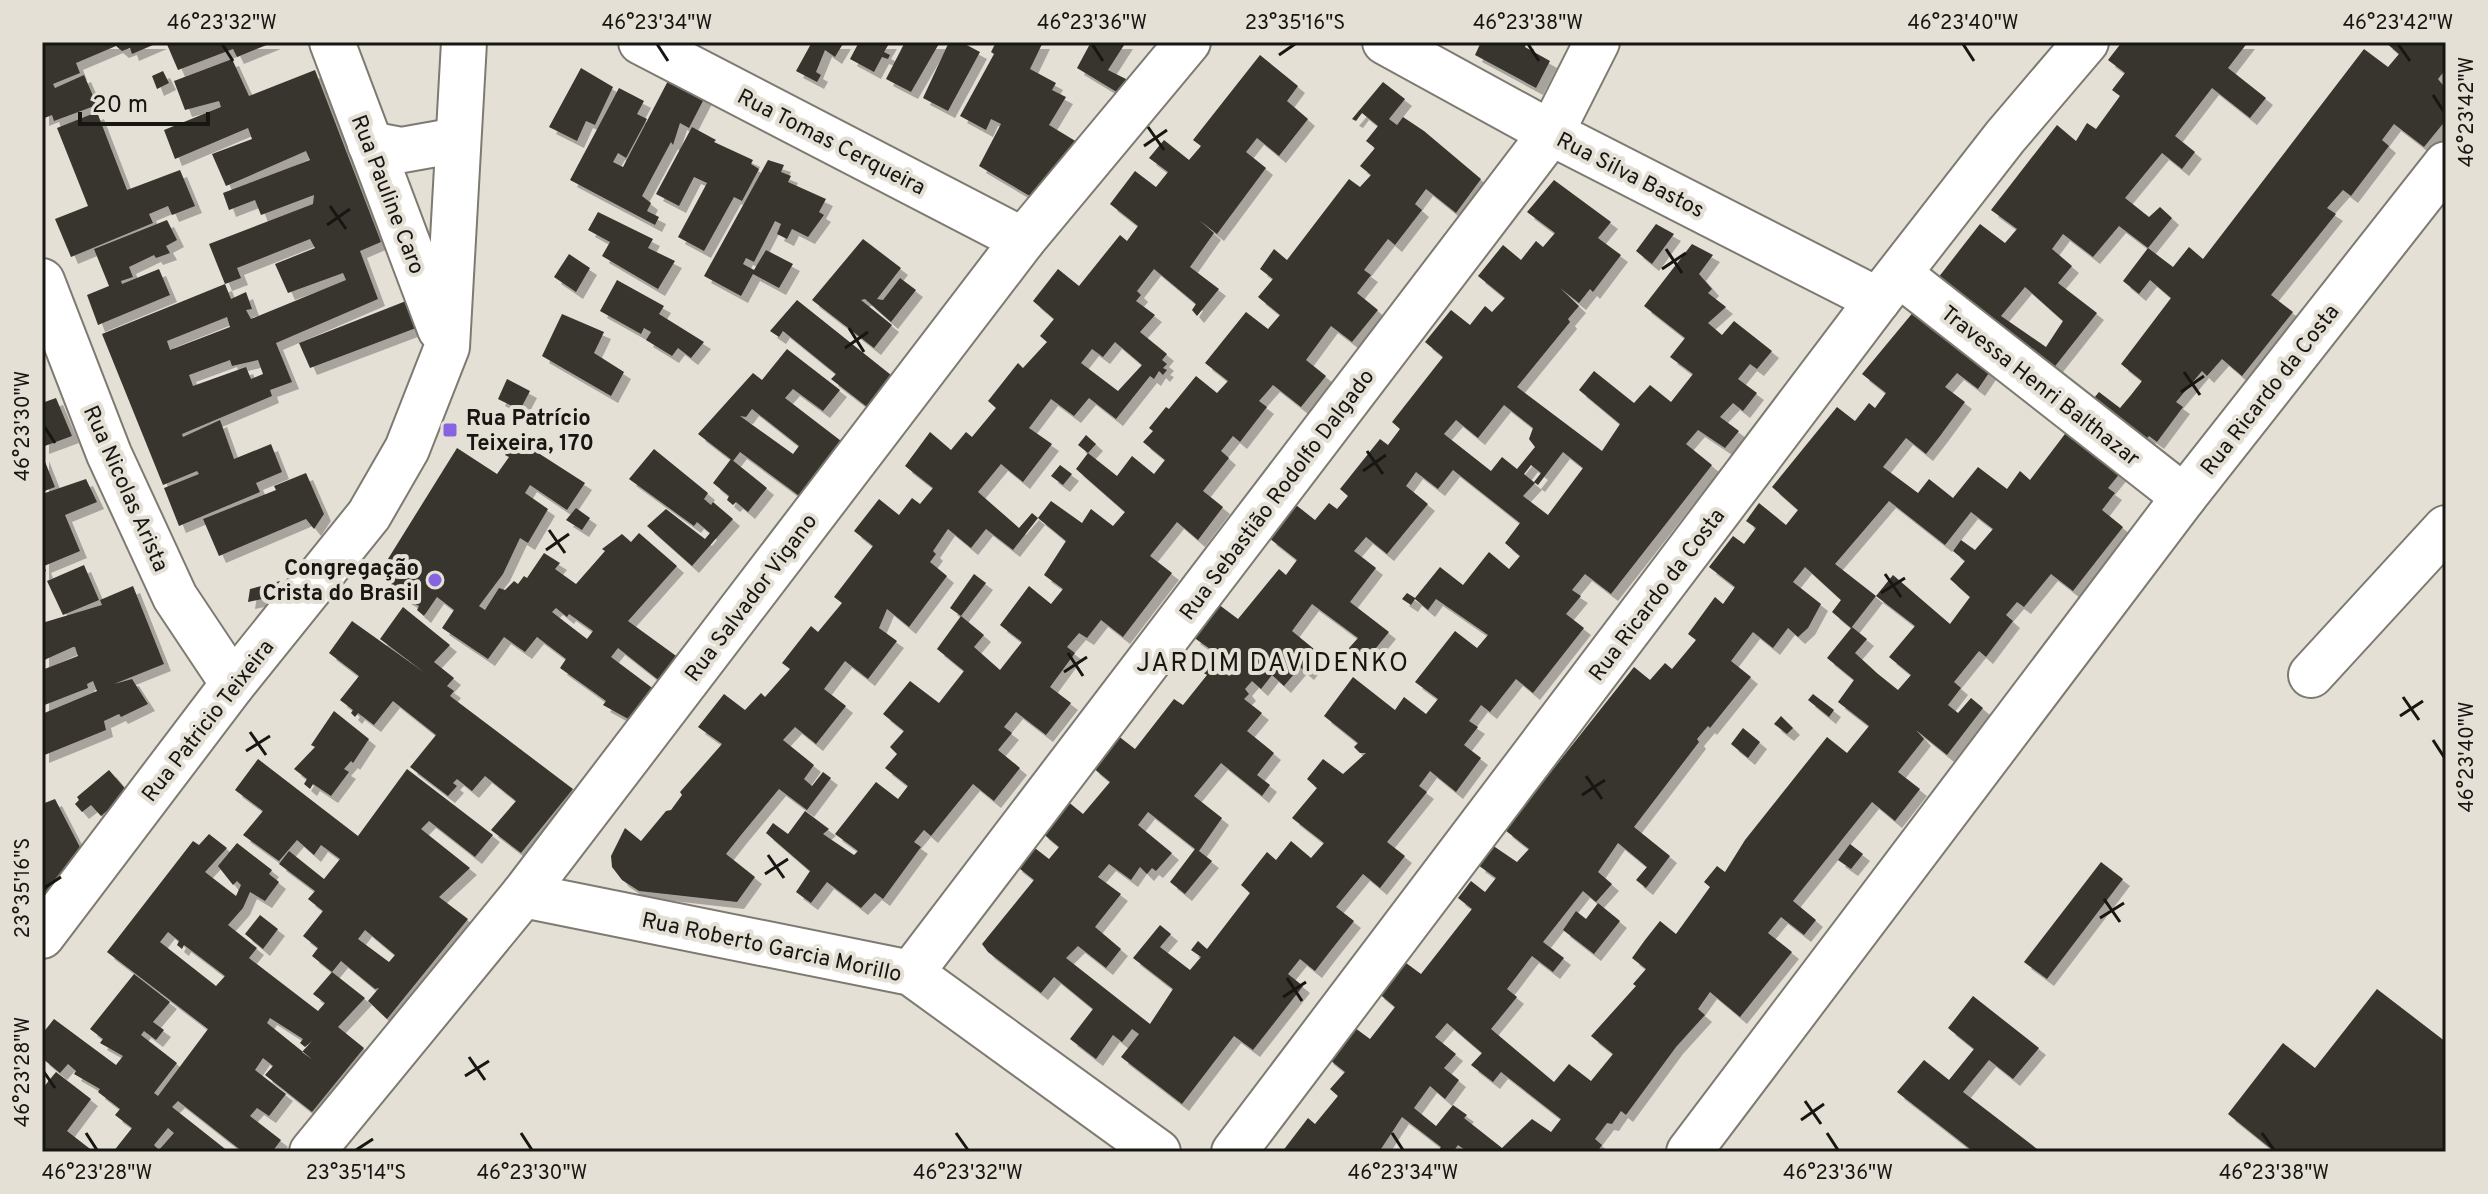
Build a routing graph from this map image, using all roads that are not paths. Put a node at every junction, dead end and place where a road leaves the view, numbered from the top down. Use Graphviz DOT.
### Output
graph roads {
  1 [pos="332,42"];
  2 [pos="464,42"];
  3 [pos="641,42"];
  4 [pos="1188,42"];
  5 [pos="1385,42"];
  6 [pos="1597,42"];
  7 [pos="2086,42"];
  8 [pos="1551,133"];
  9 [pos="458,140"];
  10 [pos="370,144"];
  11 [pos="2446,164"];
  12 [pos="1023,240"];
  13 [pos="42,281"];
  14 [pos="1889,287"];
  15 [pos="447,347"];
  16 [pos="2184,497"];
  17 [pos="2446,528"];
  18 [pos="2311,675"];
  19 [pos="233,684"];
  20 [pos="523,895"];
  21 [pos="42,936"];
  22 [pos="911,973"];
  23 [pos="312,1152"];
  24 [pos="1158,1152"];
  25 [pos="1234,1152"];
  26 [pos="1689,1152"];
  1 -- 10 [label="street, Rua Pauline Caro"];
  2 -- 9 [label="street, Rua Patricio Teixeira"];
  3 -- 12 [label="street, Rua Tomas Cerqueira"];
  4 -- 12 [label="street, Rua Salvador Vigano"];
  5 -- 8 [label="street, Rua Silva Bastos"];
  6 -- 8 [label="street, Rua Sebastião Rodolfo Dalgado"];
  7 -- 14 [label="street, Rua Ricardo da Costa"];
  8 -- 14 [label="street, Rua Silva Bastos"];
  8 -- 22 [label="street, Rua Sebastião Rodolfo Dalgado"];
  9 -- 10 [label="street"];
  9 -- 15 [label="street, Rua Patricio Teixeira"];
  10 -- 15 [label="street, Rua Pauline Caro"];
  11 -- 16 [label="street, Rua Ricardo da Costa"];
  12 -- 20 [label="street, Rua Salvador Vigano"];
  13 -- 19 [label="street, Rua Nicolas Arista"];
  14 -- 16 [label="street, Travessa Henri Balthazar"];
  14 -- 25 [label="street, Rua Ricardo da Costa"];
  15 -- 19 [label="street, Rua Patricio Teixeira"];
  16 -- 26 [label="street, Rua Ricardo da Costa"];
  17 -- 18 [label="street"];
  19 -- 21 [label="street, Rua Patricio Teixeira"];
  20 -- 22 [label="street, Rua Roberto Garcia Morillo"];
  20 -- 23 [label="street, Rua Salvador Vigano"];
  22 -- 24 [label="street, Rua Roberto Garcia Morillo"];
}
